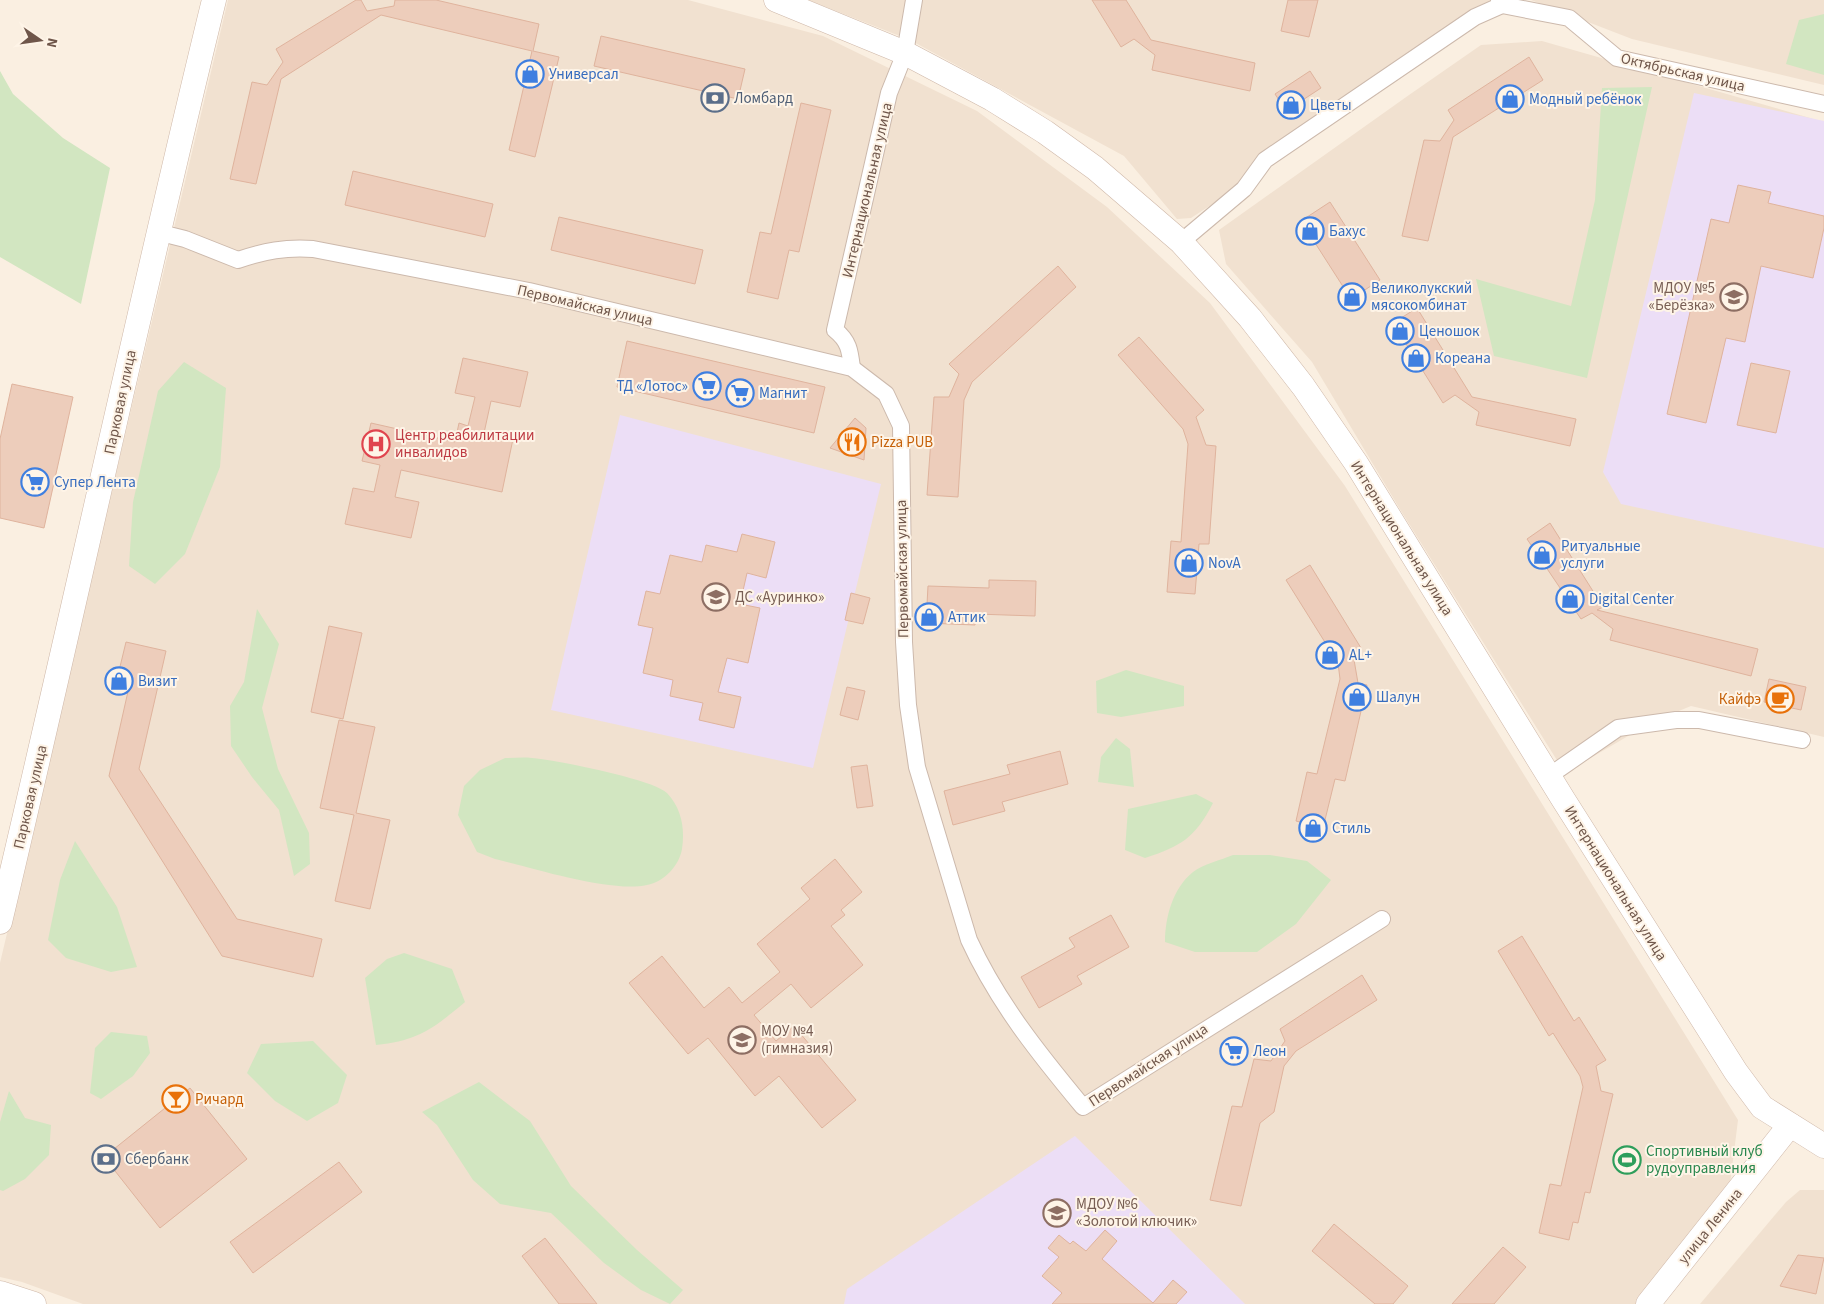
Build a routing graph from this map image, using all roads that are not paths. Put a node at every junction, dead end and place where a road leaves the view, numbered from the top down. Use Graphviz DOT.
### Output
graph roads {
  1 [pos="214,0"];
  2 [pos="776,0"];
  3 [pos="914,0"];
  4 [pos="1500,3"];
  5 [pos="906,53"];
  6 [pos="1824,104"];
  7 [pos="157,232"];
  8 [pos="1181,242"];
  9 [pos="852,368"];
  10 [pos="1802,740"];
  11 [pos="1549,776"];
  12 [pos="1382,919"];
  13 [pos="0,922"];
  14 [pos="1824,1124"];
  15 [pos="1790,1125"];
  16 [pos="1824,1146"];
  17 [pos="0,1293"];
  18 [pos="34,1304"];
  19 [pos="1648,1304"];
  1 -- 7 [label="main road, Парковая улица"];
  2 -- 5 [label="main road, Интернациональная улица"];
  3 -- 5 [label="street"];
  4 -- 6 [label="street, Октябрьская улица"];
  4 -- 8 [label="street"];
  5 -- 8 [label="main road, Интернациональная улица"];
  5 -- 9 [label="street, Интернациональная улица"];
  7 -- 9 [label="street, Первомайская улица"];
  7 -- 13 [label="main road, Парковая улица"];
  8 -- 11 [label="main road, Интернациональная улица"];
  9 -- 12 [label="street, Первомайская улица"];
  10 -- 11 [label="street"];
  11 -- 15 [label="main road, Интернациональная улица"];
  14 -- 15 [label="main road"];
  15 -- 16 [label="main road"];
  15 -- 19 [label="main road, улица Ленина"];
  17 -- 18 [label="main road"];
}
